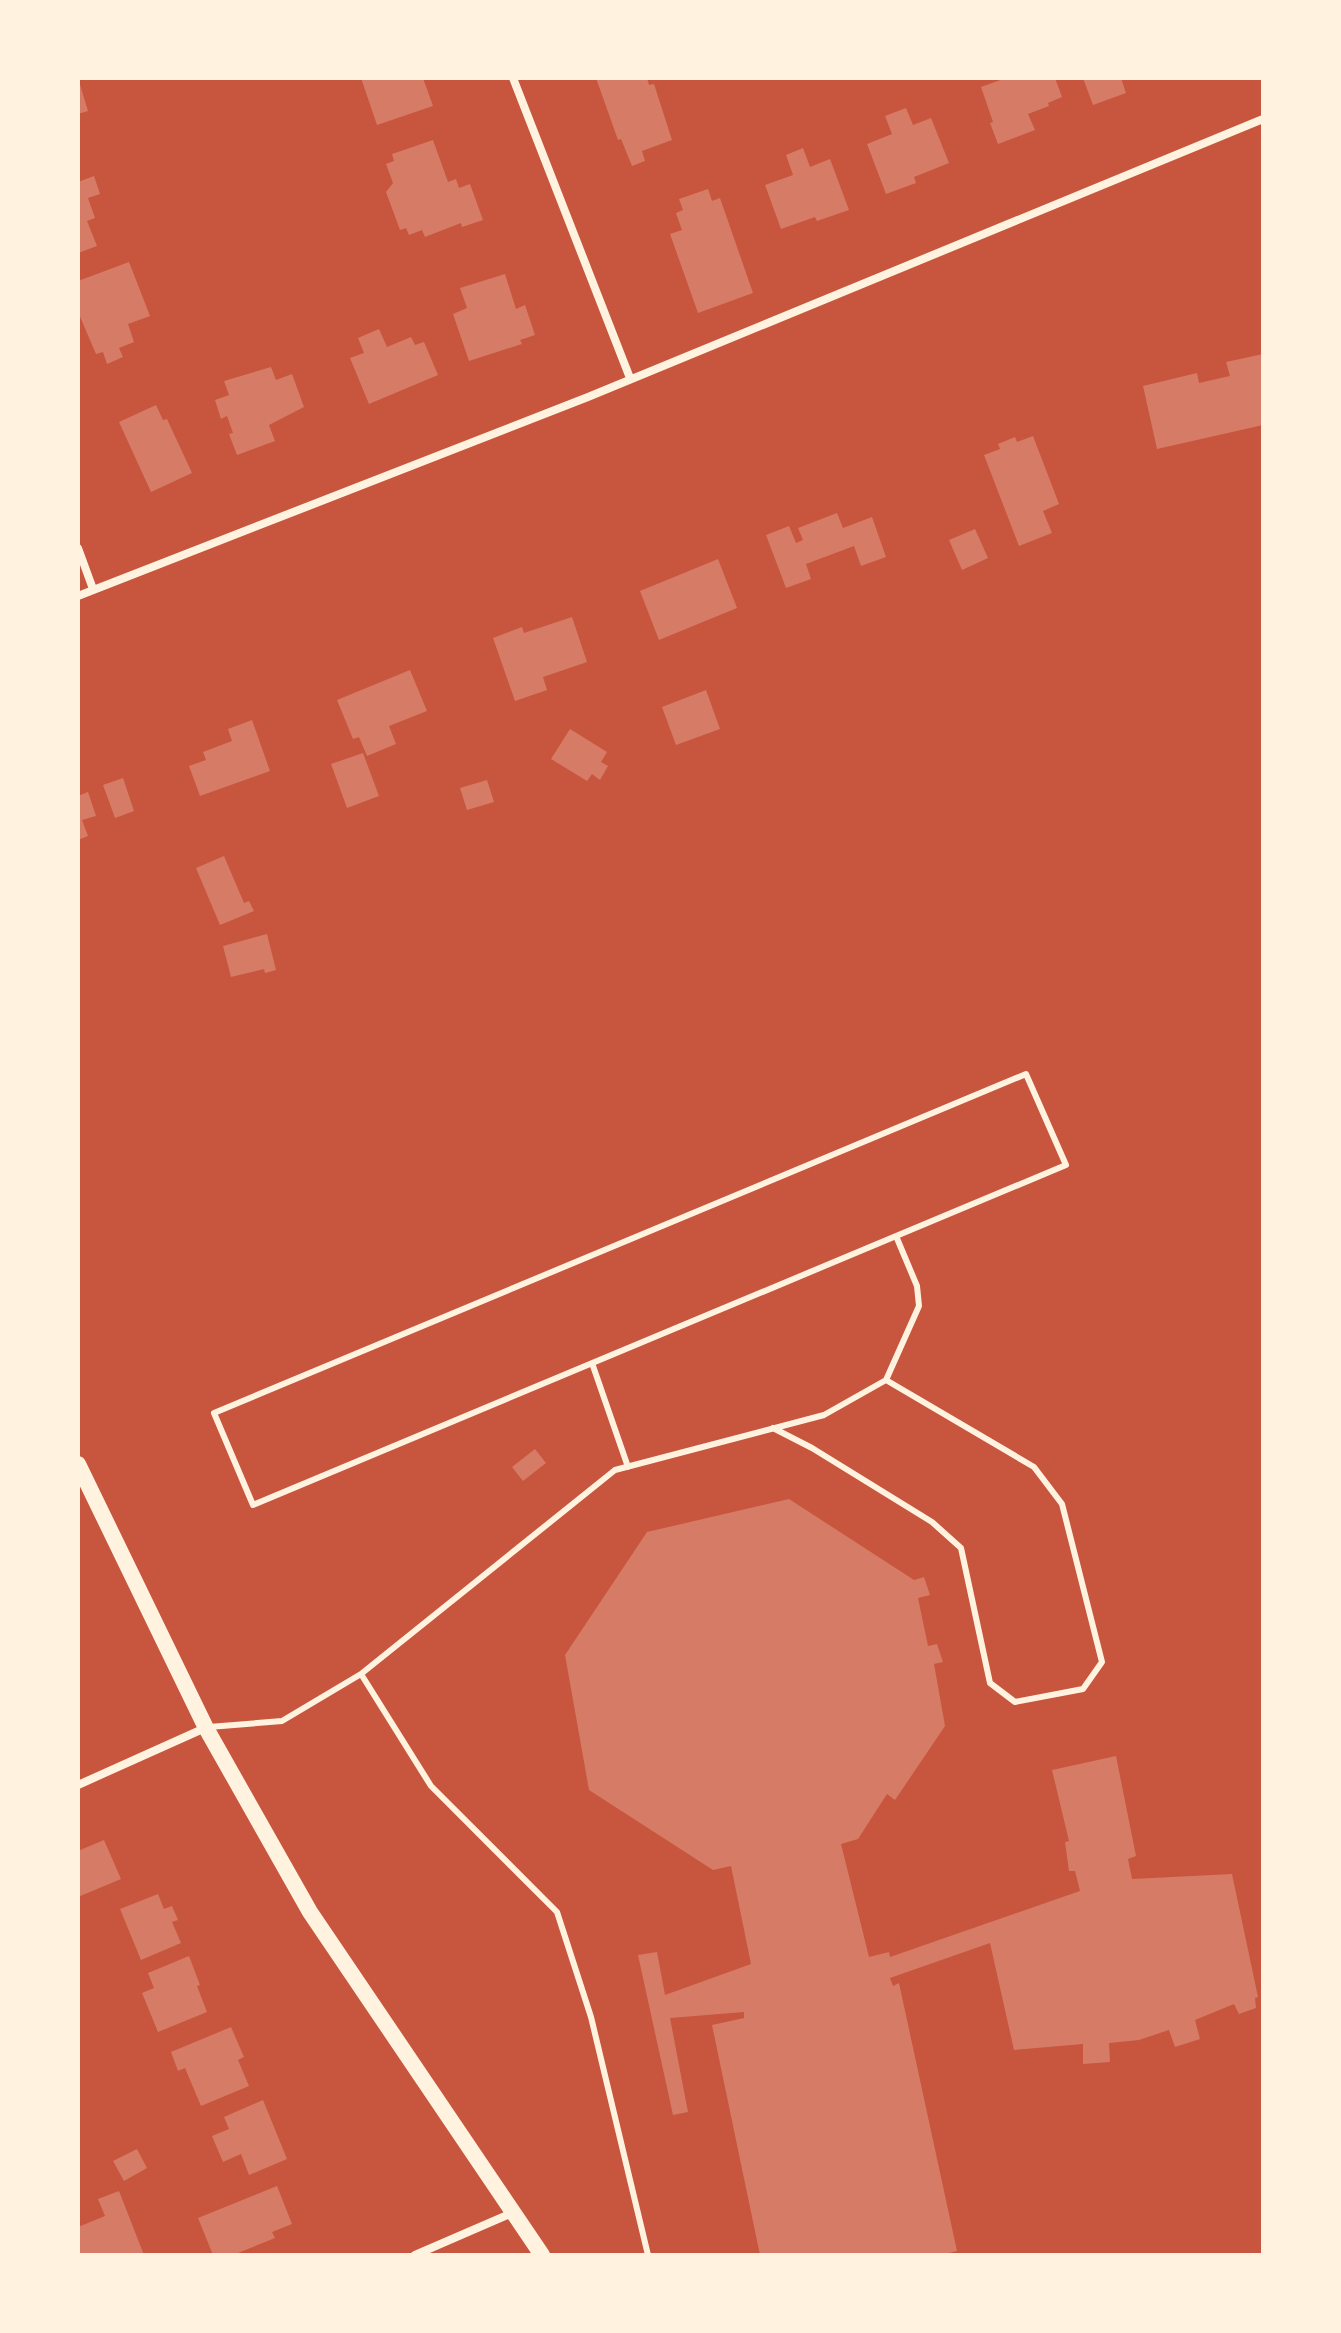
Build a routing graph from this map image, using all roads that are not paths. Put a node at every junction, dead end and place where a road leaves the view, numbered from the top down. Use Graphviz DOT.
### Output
graph roads {
  1 [pos="513,78"];
  2 [pos="1263,119"];
  3 [pos="630,378"];
  4 [pos="78,548"];
  5 [pos="93,589"];
  6 [pos="78,596"];
  7 [pos="896,1236"];
  8 [pos="592,1363"];
  9 [pos="886,1380"];
  10 [pos="773,1428"];
  11 [pos="78,1464"];
  12 [pos="628,1467"];
  13 [pos="361,1674"];
  14 [pos="206,1728"];
  15 [pos="78,1785"];
  16 [pos="512,2213"];
  17 [pos="416,2255"];
  18 [pos="542,2255"];
  19 [pos="648,2255"];
  1 -- 3 [label="street"];
  2 -- 3 [label="street"];
  3 -- 5 [label="street"];
  4 -- 5 [label="street"];
  5 -- 6 [label="street"];
  7 -- 8 [label="lane"];
  7 -- 8 [label="lane"];
  7 -- 9 [label="lane"];
  8 -- 12 [label="lane"];
  9 -- 10 [label="lane"];
  9 -- 10 [label="lane"];
  10 -- 12 [label="lane"];
  11 -- 14 [label="main road"];
  12 -- 13 [label="lane"];
  13 -- 14 [label="lane"];
  13 -- 19 [label="lane"];
  14 -- 15 [label="street"];
  14 -- 16 [label="main road"];
  16 -- 17 [label="street"];
  16 -- 18 [label="main road"];
}
